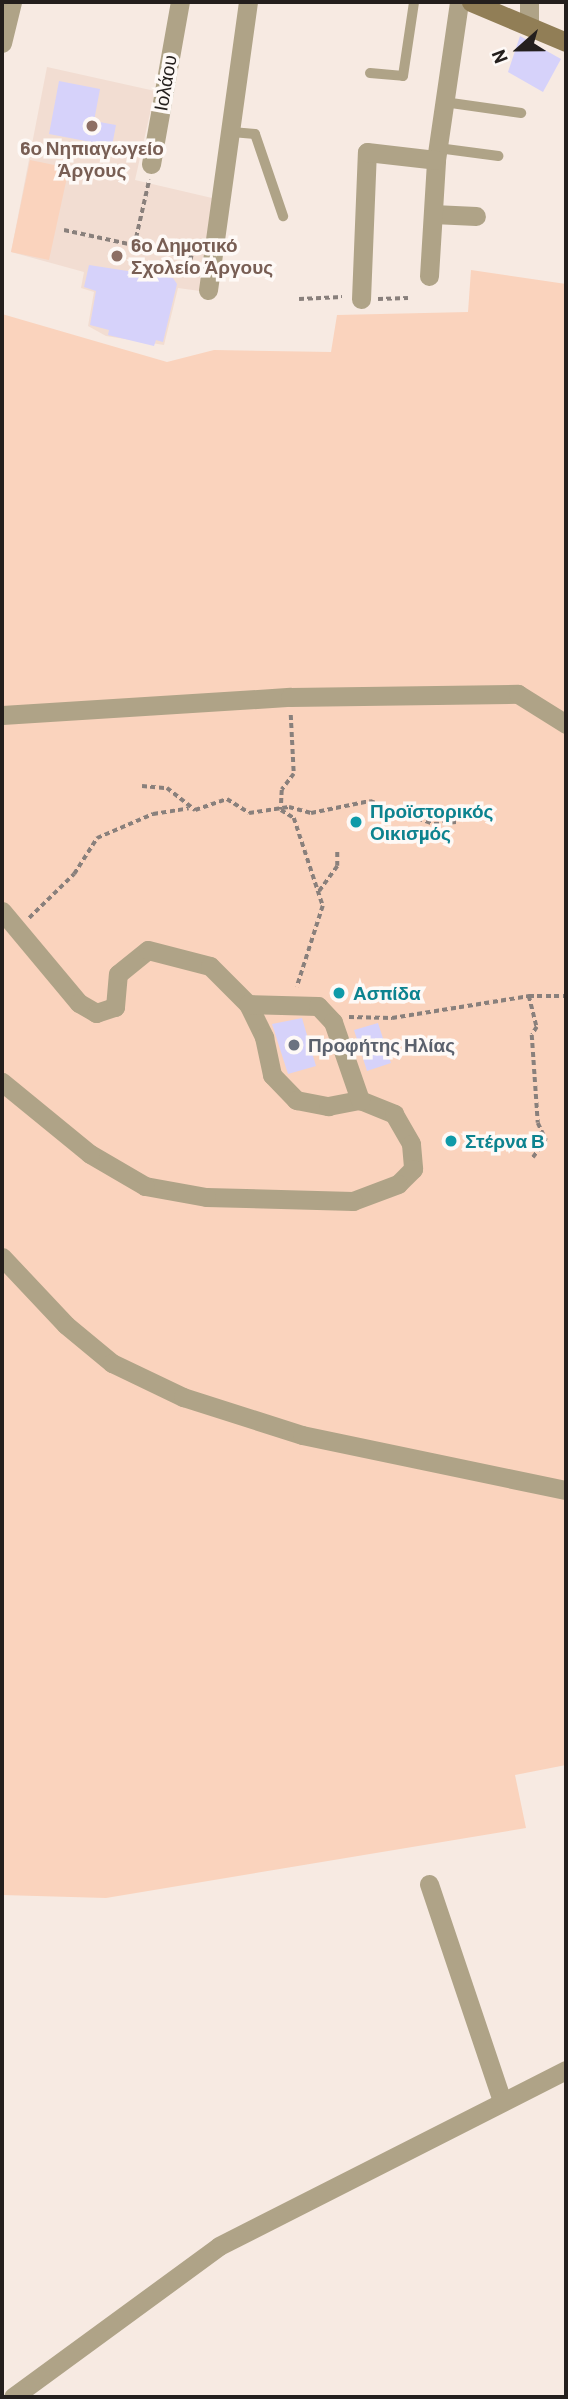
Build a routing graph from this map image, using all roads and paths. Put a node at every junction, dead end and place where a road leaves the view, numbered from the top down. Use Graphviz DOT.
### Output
graph roads {
  1 [pos="12,2"];
  2 [pos="180,2"];
  3 [pos="248,2"];
  4 [pos="414,2"];
  5 [pos="459,2"];
  6 [pos="471,2"];
  7 [pos="529,2"];
  8 [pos="529,24"];
  9 [pos="566,42"];
  10 [pos="2,43"];
  11 [pos="370,74"];
  12 [pos="444,102"];
  13 [pos="522,113"];
  14 [pos="232,132"];
  15 [pos="437,154"];
  16 [pos="498,156"];
  17 [pos="149,173"];
  18 [pos="433,214"];
  19 [pos="283,216"];
  20 [pos="476,216"];
  21 [pos="64,230"];
  22 [pos="134,246"];
  23 [pos="213,261"];
  24 [pos="429,276"];
  25 [pos="208,290"];
  26 [pos="408,298"];
  27 [pos="299,299"];
  28 [pos="361,299"];
  29 [pos="290,697"];
  30 [pos="2,715"];
  31 [pos="566,724"];
  32 [pos="142,786"];
  33 [pos="189,808"];
  34 [pos="281,810"];
  35 [pos="459,822"];
  36 [pos="337,851"];
  37 [pos="318,891"];
  38 [pos="2,911"];
  39 [pos="17,929"];
  40 [pos="529,996"];
  41 [pos="566,996"];
  42 [pos="296,1003"];
  43 [pos="248,1004"];
  44 [pos="333,1022"];
  45 [pos="2,1082"];
  46 [pos="360,1100"];
  47 [pos="533,1158"];
  48 [pos="2,1257"];
  49 [pos="566,1490"];
  50 [pos="429,1884"];
  51 [pos="566,2070"];
  52 [pos="502,2101"];
  53 [pos="13,2397"];
  1 -- 10 [label="street"];
  2 -- 17 [label="street, Ιολάου"];
  3 -- 14 [label="street"];
  4 -- 11 [label="lane"];
  5 -- 12 [label="street"];
  6 -- 8 [label="main road"];
  7 -- 8 [label="street"];
  8 -- 9 [label="main road"];
  12 -- 13 [label="lane"];
  12 -- 15 [label="street"];
  14 -- 19 [label="lane"];
  14 -- 23 [label="street"];
  15 -- 16 [label="lane"];
  15 -- 18 [label="street"];
  15 -- 28 [label="street"];
  17 -- 22 [label="path"];
  18 -- 20 [label="street"];
  18 -- 24 [label="street"];
  21 -- 22 [label="path"];
  22 -- 23 [label="path"];
  23 -- 25 [label="street"];
  26 -- 28 [label="path"];
  27 -- 28 [label="path"];
  29 -- 30 [label="street"];
  29 -- 31 [label="street"];
  29 -- 34 [label="path"];
  32 -- 33 [label="path"];
  33 -- 34 [label="path"];
  33 -- 39 [label="path"];
  34 -- 35 [label="path"];
  34 -- 37 [label="path"];
  36 -- 37 [label="path"];
  37 -- 42 [label="path"];
  38 -- 39 [label="street"];
  39 -- 43 [label="street"];
  40 -- 41 [label="path"];
  40 -- 44 [label="path"];
  40 -- 47 [label="path"];
  42 -- 43 [label="street"];
  42 -- 44 [label="street"];
  43 -- 46 [label="street"];
  44 -- 46 [label="street"];
  45 -- 46 [label="street"];
  48 -- 49 [label="street"];
  50 -- 52 [label="street"];
  51 -- 52 [label="street"];
  52 -- 53 [label="street"];
}
